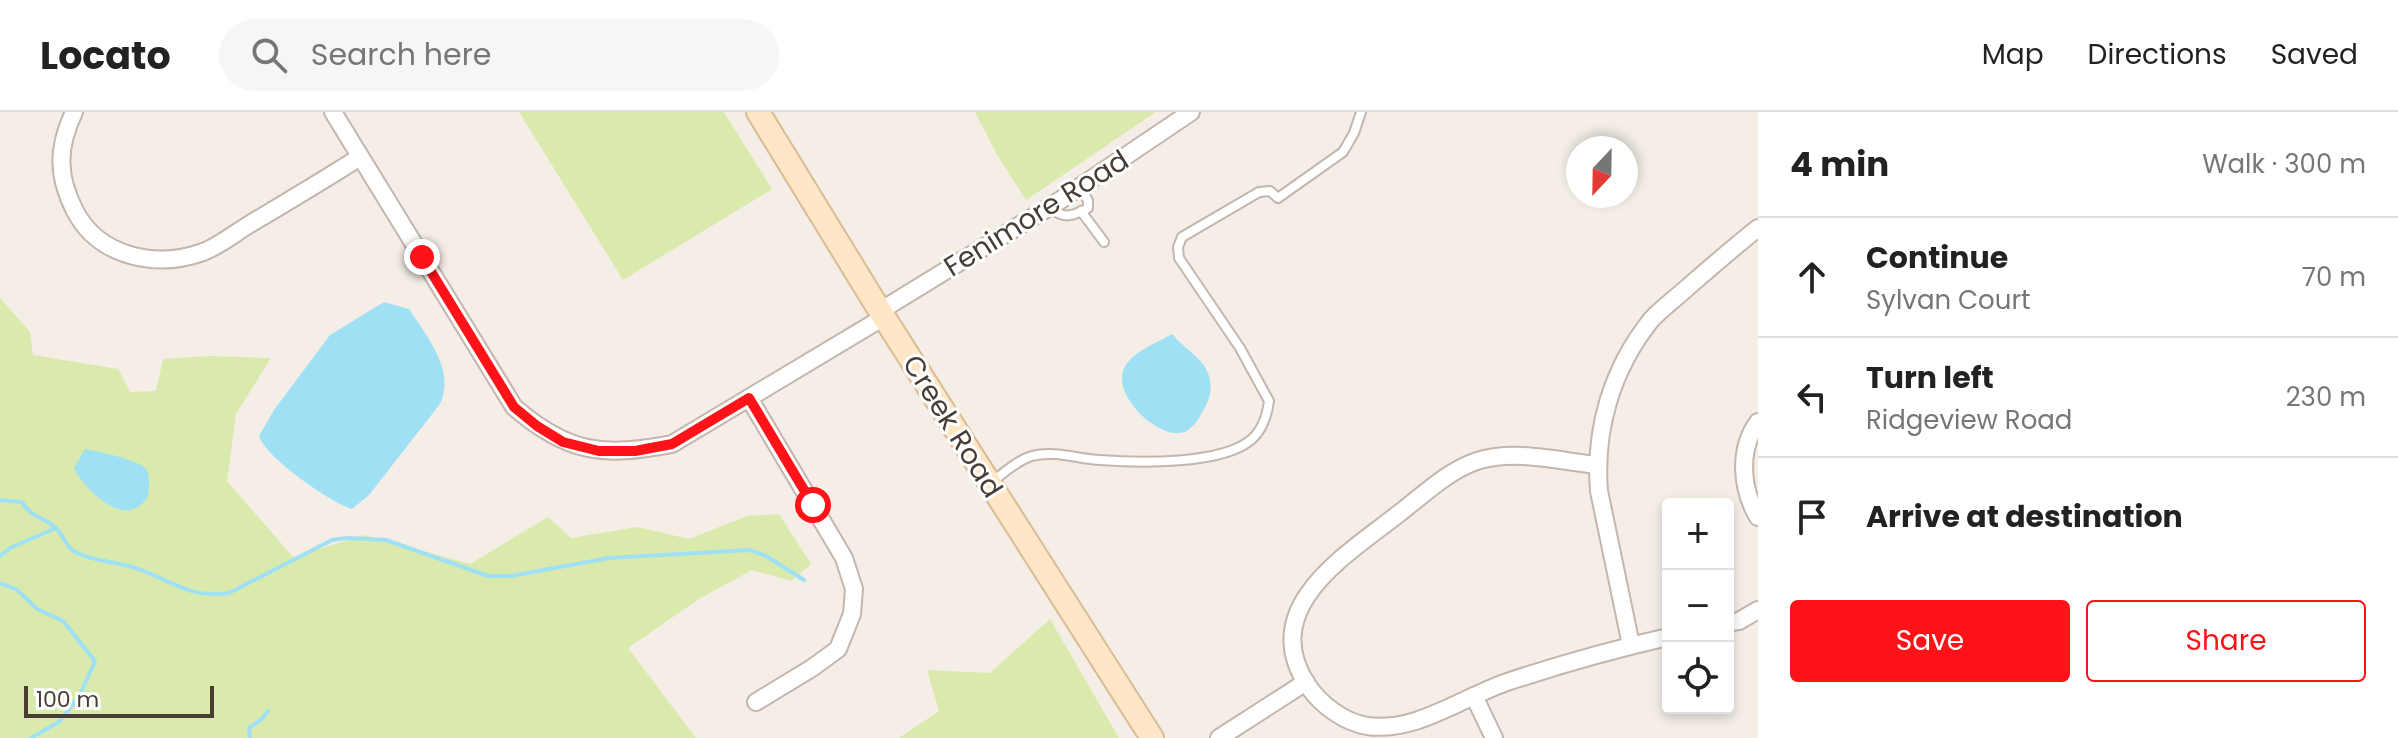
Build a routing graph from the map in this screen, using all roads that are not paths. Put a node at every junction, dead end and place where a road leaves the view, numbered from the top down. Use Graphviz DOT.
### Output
graph roads {
  1 [pos="74,112"];
  2 [pos="333,112"];
  3 [pos="758,112"];
  4 [pos="1191,112"];
  5 [pos="1361,112"];
  6 [pos="360,157"];
  7 [pos="1081,187"];
  8 [pos="1050,207"];
  9 [pos="1081,211"];
  10 [pos="1758,228"];
  11 [pos="1104,242"];
  12 [pos="882,314"];
  13 [pos="749,398"];
  14 [pos="1758,422"];
  15 [pos="1597,465"];
  16 [pos="989,483"];
  17 [pos="1758,517"];
  18 [pos="1758,610"];
  19 [pos="1734,622"];
  20 [pos="1662,638"];
  21 [pos="1631,645"];
  22 [pos="1306,682"];
  23 [pos="1474,696"];
  24 [pos="756,702"];
  25 [pos="1152,738"];
  26 [pos="1219,738"];
  27 [pos="1494,738"];
  1 -- 6 [label="street"];
  2 -- 6 [label="street, Fenimore Road"];
  3 -- 12 [label="main road, Creek Road"];
  4 -- 7 [label="street, Fenimore Road"];
  5 -- 16 [label="lane"];
  6 -- 13 [label="street, Fenimore Road"];
  7 -- 8 [label="street, Fenimore Road"];
  7 -- 9 [label="lane"];
  8 -- 9 [label="lane"];
  8 -- 12 [label="street, Fenimore Road"];
  9 -- 11 [label="lane"];
  10 -- 15 [label="street"];
  12 -- 13 [label="street, Fenimore Road"];
  12 -- 16 [label="main road, Creek Road"];
  13 -- 24 [label="street"];
  14 -- 17 [label="street"];
  15 -- 21 [label="street"];
  15 -- 22 [label="street"];
  16 -- 25 [label="main road, Creek Road"];
  18 -- 19 [label="street"];
  20 -- 21 [label="street"];
  21 -- 23 [label="street"];
  22 -- 23 [label="street"];
  22 -- 26 [label="street"];
  23 -- 27 [label="street"];
}
